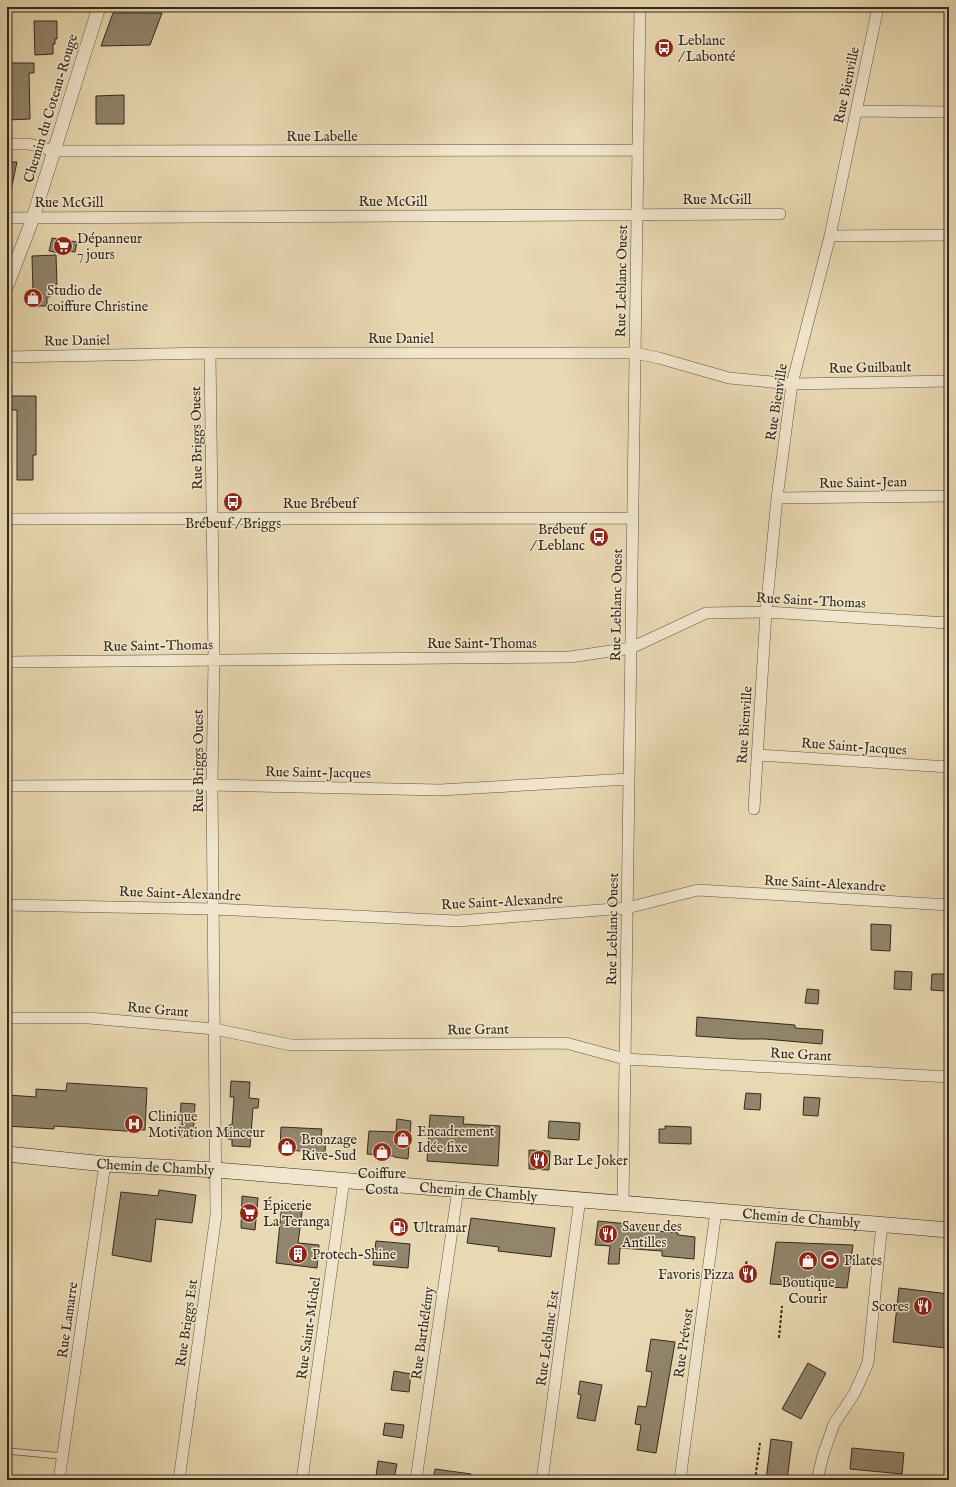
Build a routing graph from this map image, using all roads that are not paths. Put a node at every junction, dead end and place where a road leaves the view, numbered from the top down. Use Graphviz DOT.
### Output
graph roads {
  1 [pos="99,7"];
  2 [pos="640,7"];
  3 [pos="878,7"];
  4 [pos="856,111"];
  5 [pos="949,112"];
  6 [pos="7,144"];
  7 [pos="638,150"];
  8 [pos="55,151"];
  9 [pos="637,214"];
  10 [pos="780,214"];
  11 [pos="7,218"];
  12 [pos="33,218"];
  13 [pos="949,235"];
  14 [pos="830,236"];
  15 [pos="7,286"];
  16 [pos="210,353"];
  17 [pos="635,353"];
  18 [pos="7,356"];
  19 [pos="949,381"];
  20 [pos="792,384"];
  21 [pos="949,496"];
  22 [pos="777,498"];
  23 [pos="212,518"];
  24 [pos="632,518"];
  25 [pos="7,519"];
  26 [pos="766,612"];
  27 [pos="949,623"];
  28 [pos="631,648"];
  29 [pos="214,660"];
  30 [pos="7,662"];
  31 [pos="758,755"];
  32 [pos="949,767"];
  33 [pos="629,779"];
  34 [pos="212,785"];
  35 [pos="7,786"];
  36 [pos="754,809"];
  37 [pos="7,904"];
  38 [pos="949,906"];
  39 [pos="214,908"];
  40 [pos="627,908"];
  41 [pos="7,1018"];
  42 [pos="214,1029"];
  43 [pos="625,1059"];
  44 [pos="949,1077"];
  45 [pos="7,1154"];
  46 [pos="105,1164"];
  47 [pos="216,1170"];
  48 [pos="344,1180"];
  49 [pos="458,1190"];
  50 [pos="580,1199"];
  51 [pos="624,1203"];
  52 [pos="716,1211"];
  53 [pos="882,1224"];
  54 [pos="949,1230"];
  55 [pos="7,1451"];
  56 [pos="62,1456"];
  57 [pos="59,1480"];
  58 [pos="179,1480"];
  59 [pos="302,1480"];
  60 [pos="416,1480"];
  61 [pos="542,1480"];
  62 [pos="680,1480"];
  63 [pos="817,1480"];
  1 -- 8 [label="street, Chemin du Coteau-Rouge"];
  2 -- 7 [label="street, Rue Leblanc Ouest"];
  3 -- 4 [label="street, Rue Bienville"];
  4 -- 5 [label="street"];
  4 -- 14 [label="street, Rue Bienville"];
  6 -- 8 [label="street, Rue Labelle"];
  7 -- 8 [label="street, Rue Labelle"];
  7 -- 9 [label="street, Rue Leblanc Ouest"];
  8 -- 12 [label="street, Chemin du Coteau-Rouge"];
  9 -- 10 [label="street, Rue McGill"];
  9 -- 12 [label="street, Rue McGill"];
  9 -- 17 [label="street, Rue Leblanc Ouest"];
  11 -- 12 [label="street, Rue McGill"];
  12 -- 15 [label="street, Chemin du Coteau-Rouge"];
  13 -- 14 [label="street"];
  14 -- 20 [label="street, Rue Bienville"];
  16 -- 17 [label="street, Rue Daniel"];
  16 -- 18 [label="street, Rue Daniel"];
  16 -- 23 [label="street, Rue Briggs Ouest"];
  17 -- 20 [label="street, Rue Daniel"];
  17 -- 24 [label="street, Rue Leblanc Ouest"];
  19 -- 20 [label="street, Rue Guilbault"];
  20 -- 22 [label="street, Rue Bienville"];
  21 -- 22 [label="street, Rue Saint-Jean"];
  22 -- 26 [label="street, Rue Bienville"];
  23 -- 24 [label="street, Rue Brébeuf"];
  23 -- 25 [label="street, Rue Brébeuf"];
  23 -- 29 [label="street, Rue Briggs Ouest"];
  24 -- 28 [label="street, Rue Leblanc Ouest"];
  26 -- 27 [label="street, Rue Saint-Thomas"];
  26 -- 28 [label="street, Rue Saint-Thomas"];
  26 -- 31 [label="street, Rue Bienville"];
  28 -- 29 [label="street, Rue Saint-Thomas"];
  28 -- 33 [label="street, Rue Leblanc Ouest"];
  29 -- 30 [label="street, Rue Saint-Thomas"];
  29 -- 34 [label="street, Rue Briggs Ouest"];
  31 -- 32 [label="street, Rue Saint-Jacques"];
  31 -- 36 [label="street, Rue Bienville"];
  33 -- 34 [label="street, Rue Saint-Jacques"];
  33 -- 40 [label="street, Rue Leblanc Ouest"];
  34 -- 35 [label="street, Rue Saint-Jacques"];
  34 -- 39 [label="street, Rue Briggs Ouest"];
  37 -- 39 [label="street, Rue Saint-Alexandre"];
  38 -- 40 [label="street, Rue Saint-Alexandre"];
  39 -- 40 [label="street, Rue Saint-Alexandre"];
  39 -- 42 [label="street, Rue Briggs Ouest"];
  40 -- 43 [label="street, Rue Leblanc Ouest"];
  41 -- 42 [label="street, Rue Grant"];
  42 -- 43 [label="street, Rue Grant"];
  42 -- 47 [label="street, Rue Briggs Ouest"];
  43 -- 44 [label="street, Rue Grant"];
  43 -- 51 [label="street, Rue Leblanc Ouest"];
  45 -- 46 [label="main road, Chemin de Chambly"];
  46 -- 47 [label="main road, Chemin de Chambly"];
  46 -- 56 [label="street, Rue Lamarre"];
  47 -- 48 [label="main road, Chemin de Chambly"];
  47 -- 58 [label="street, Rue Briggs Est"];
  48 -- 49 [label="main road, Chemin de Chambly"];
  48 -- 59 [label="street, Rue Saint-Michel"];
  49 -- 50 [label="main road, Chemin de Chambly"];
  49 -- 60 [label="street, Rue Barthélémy"];
  50 -- 51 [label="main road, Chemin de Chambly"];
  50 -- 61 [label="street, Rue Leblanc Est"];
  51 -- 52 [label="main road, Chemin de Chambly"];
  52 -- 53 [label="main road, Chemin de Chambly"];
  52 -- 62 [label="street, Rue Prévost"];
  53 -- 54 [label="main road, Chemin de Chambly"];
  53 -- 63 [label="street"];
  55 -- 56 [label="lane"];
  56 -- 57 [label="street, Rue Lamarre"];
}
